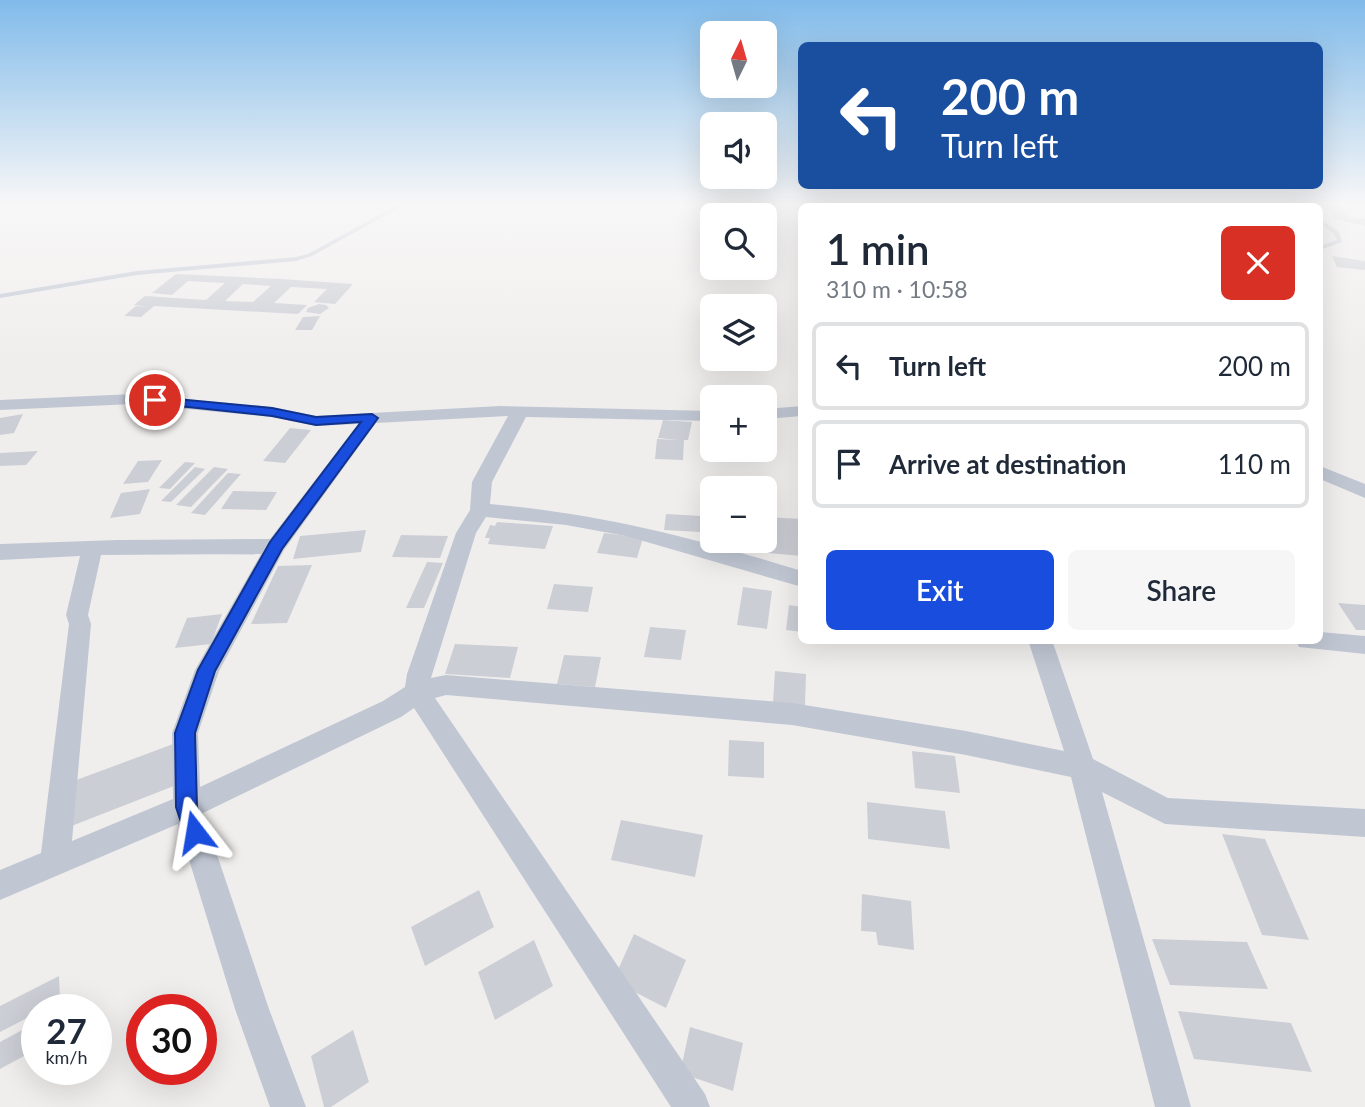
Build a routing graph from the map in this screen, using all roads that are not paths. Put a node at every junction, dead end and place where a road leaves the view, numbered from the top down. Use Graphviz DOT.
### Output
graph roads {
  1 [pos="311,255"];
  2 [pos="0,296"];
  3 [pos="0,405"];
  4 [pos="520,411"];
  5 [pos="798,411"];
  6 [pos="777,413"];
  7 [pos="700,416"];
  8 [pos="372,418"];
  9 [pos="1323,473"];
  10 [pos="1365,492"];
  11 [pos="480,510"];
  12 [pos="275,546"];
  13 [pos="92,550"];
  14 [pos="0,552"];
  15 [pos="798,578"];
  16 [pos="1323,641"];
  17 [pos="1041,644"];
  18 [pos="1365,645"];
  19 [pos="417,692"];
  20 [pos="1082,767"];
  21 [pos="187,807"];
  22 [pos="1365,823"];
  23 [pos="55,863"];
  24 [pos="0,885"];
  25 [pos="288,1107"];
  26 [pos="692,1107"];
  27 [pos="1174,1107"];
  1 -- 2 [label="lane"];
  3 -- 8 [label="street"];
  4 -- 7 [label="street"];
  4 -- 8 [label="street"];
  4 -- 11 [label="street"];
  5 -- 6 [label="street"];
  8 -- 12 [label="street"];
  9 -- 10 [label="street"];
  11 -- 15 [label="street"];
  11 -- 19 [label="street"];
  12 -- 13 [label="street"];
  12 -- 21 [label="street"];
  13 -- 14 [label="street"];
  13 -- 23 [label="street"];
  16 -- 18 [label="street"];
  17 -- 20 [label="street"];
  19 -- 20 [label="street"];
  19 -- 21 [label="street"];
  19 -- 26 [label="street"];
  20 -- 22 [label="street"];
  20 -- 27 [label="street"];
  21 -- 23 [label="street"];
  21 -- 25 [label="street"];
  23 -- 24 [label="street"];
}
